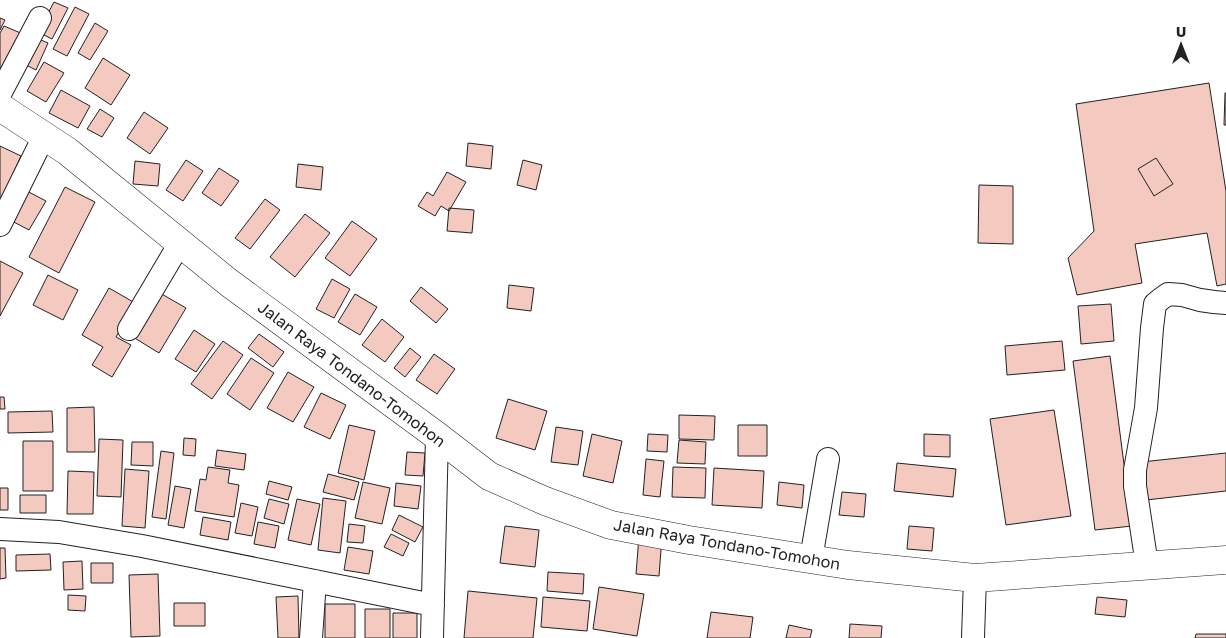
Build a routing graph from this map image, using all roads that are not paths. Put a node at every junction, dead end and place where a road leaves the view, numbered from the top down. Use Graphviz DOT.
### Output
graph roads {
  1 [pos="40,18"];
  2 [pos="0,94"];
  3 [pos="0,107"];
  4 [pos="44,136"];
  5 [pos="0,226"];
  6 [pos="180,243"];
  7 [pos="1226,303"];
  8 [pos="129,329"];
  9 [pos="437,436"];
  10 [pos="828,459"];
  11 [pos="0,529"];
  12 [pos="811,559"];
  13 [pos="1226,560"];
  14 [pos="1147,566"];
  15 [pos="975,578"];
  16 [pos="315,581"];
  17 [pos="433,605"];
  18 [pos="311,638"];
  19 [pos="432,638"];
  20 [pos="973,638"];
  1 -- 2 [label="street"];
  3 -- 4 [label="highway, Jalan Raya Tondano-Tomohon"];
  4 -- 5 [label="street"];
  4 -- 6 [label="highway, Jalan Raya Tondano-Tomohon"];
  6 -- 8 [label="street"];
  6 -- 9 [label="highway, Jalan Raya Tondano-Tomohon"];
  7 -- 14 [label="street"];
  9 -- 12 [label="highway, Jalan Raya Tondano-Tomohon"];
  9 -- 17 [label="street"];
  10 -- 12 [label="street"];
  11 -- 16 [label="street"];
  12 -- 15 [label="highway, Jalan Raya Tondano-Tomohon"];
  13 -- 14 [label="highway, Jalan Raya Tondano-Tomohon"];
  14 -- 15 [label="highway, Jalan Raya Tondano-Tomohon"];
  15 -- 20 [label="street"];
  16 -- 17 [label="street"];
  16 -- 18 [label="street"];
  17 -- 19 [label="street"];
}
